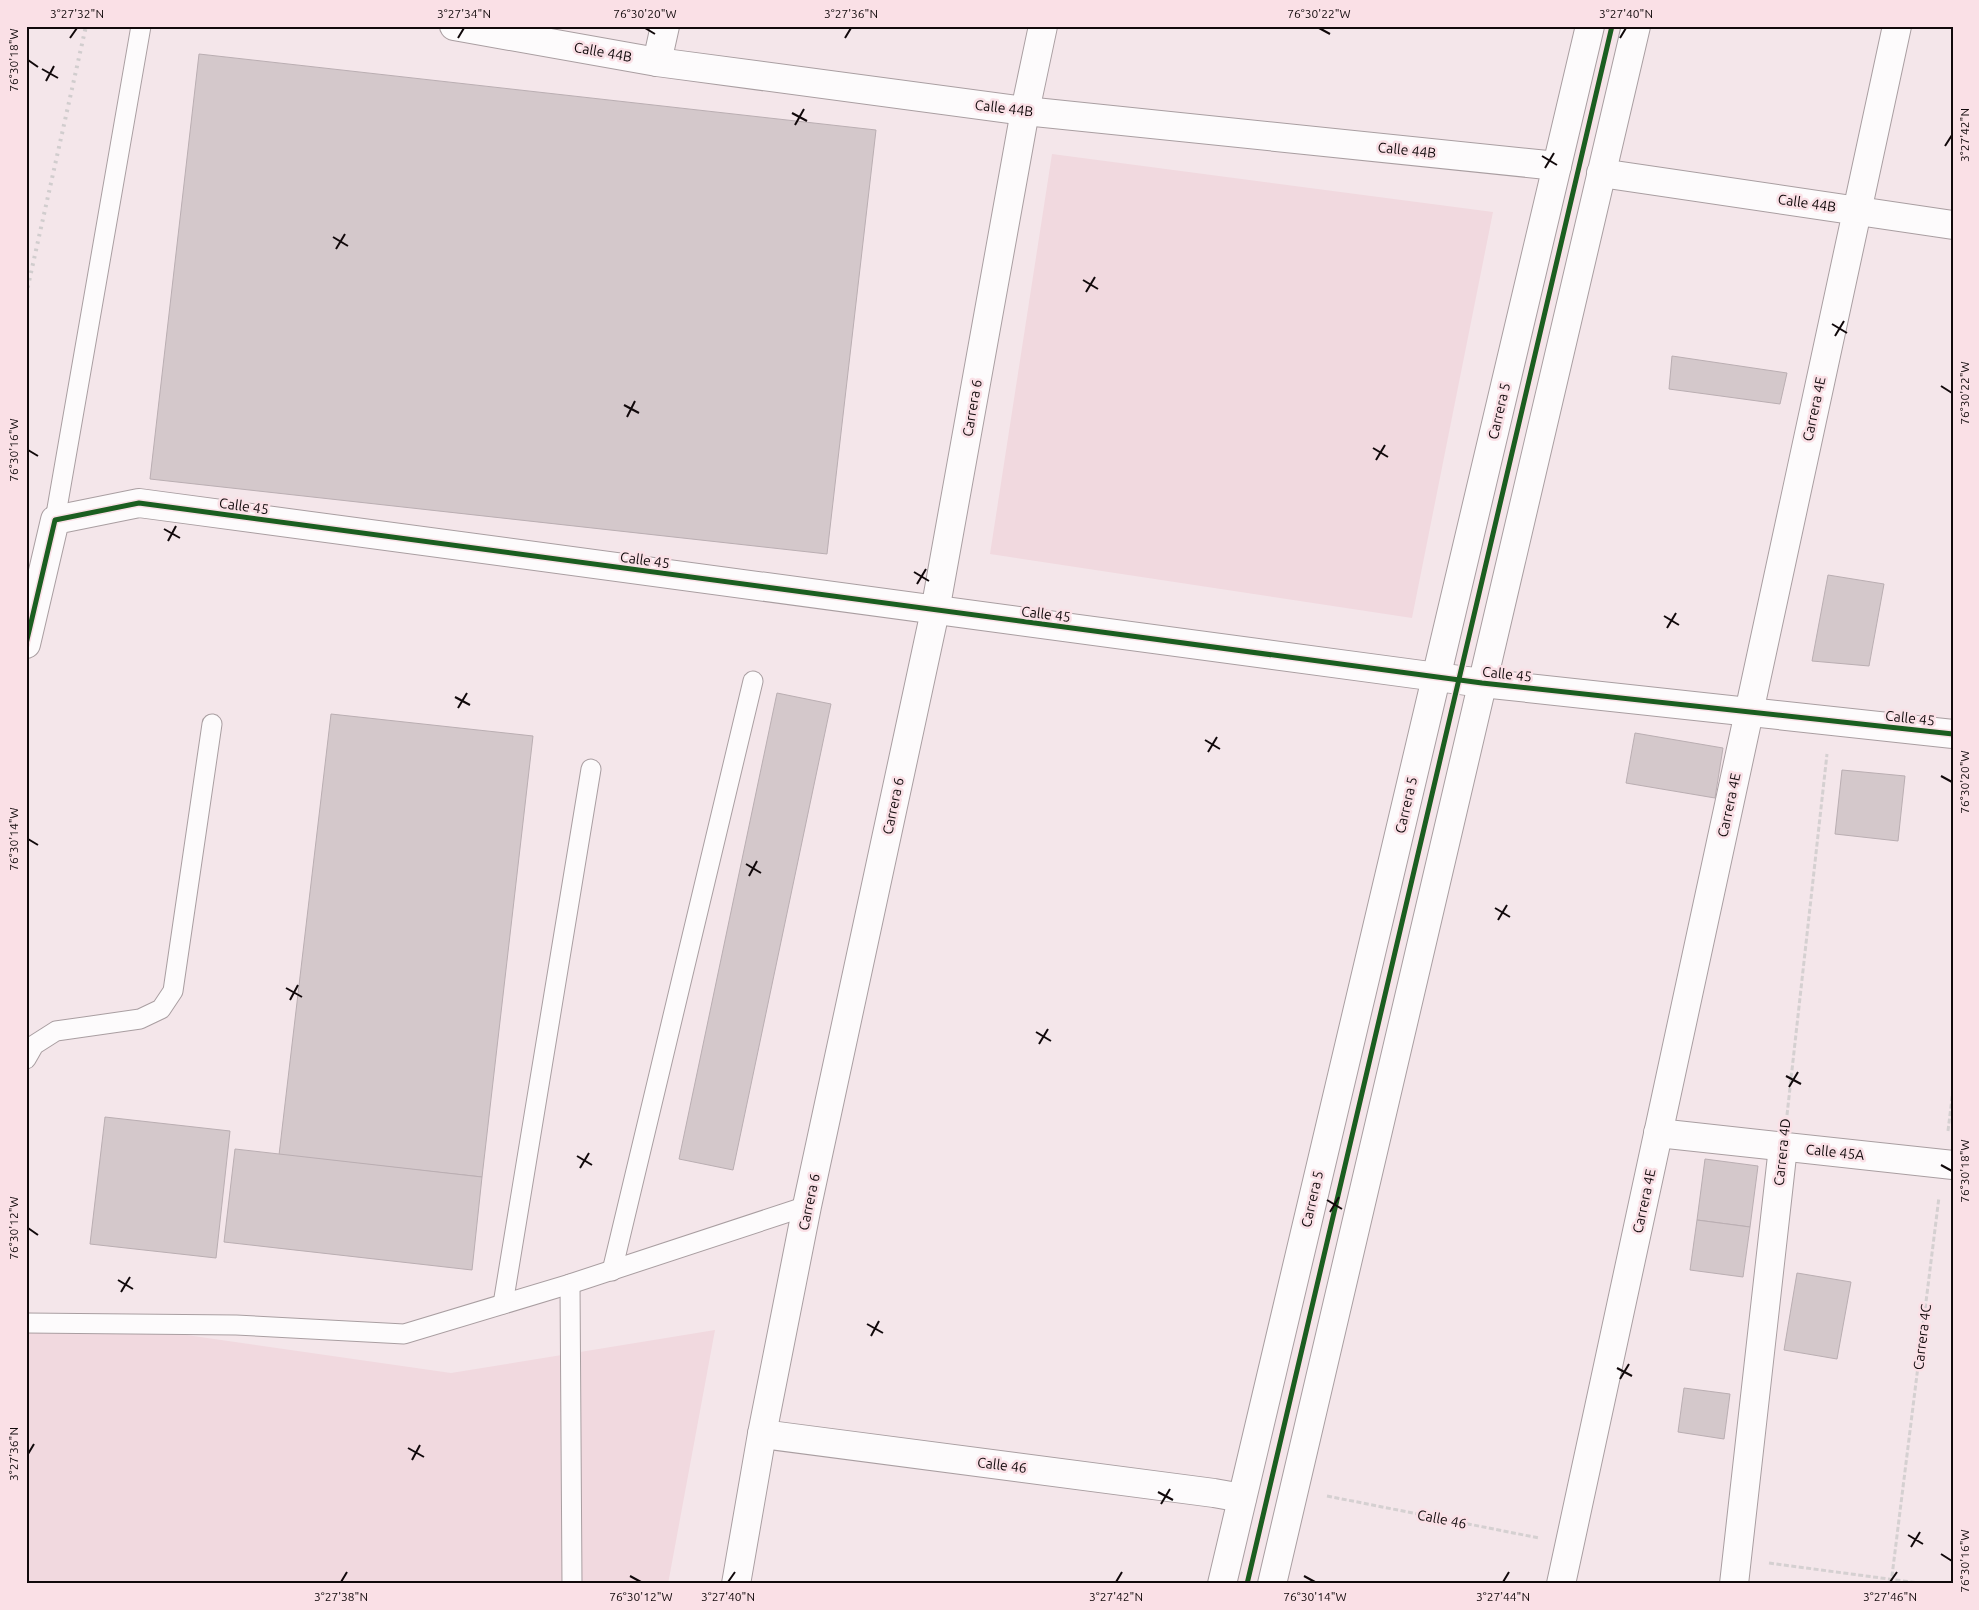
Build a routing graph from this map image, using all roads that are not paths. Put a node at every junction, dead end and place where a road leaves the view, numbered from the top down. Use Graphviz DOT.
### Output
graph roads {
  1 [pos="141,26"];
  2 [pos="454,26"];
  3 [pos="665,26"];
  4 [pos="1043,26"];
  5 [pos="1590,26"];
  6 [pos="1636,26"];
  7 [pos="1897,26"];
  8 [pos="657,62"];
  9 [pos="1026,111"];
  10 [pos="1557,166"];
  11 [pos="1601,173"];
  12 [pos="1857,211"];
  13 [pos="1953,225"];
  14 [pos="55,520"];
  15 [pos="935,611"];
  16 [pos="26,644"];
  17 [pos="1436,677"];
  18 [pos="753,681"];
  19 [pos="1482,683"];
  20 [pos="1749,712"];
  21 [pos="212,724"];
  22 [pos="1953,734"];
  23 [pos="591,769"];
  24 [pos="26,1059"];
  25 [pos="1658,1133"];
  26 [pos="1783,1147"];
  27 [pos="1948,1164"];
  28 [pos="807,1206"];
  29 [pos="612,1271"];
  30 [pos="570,1284"];
  31 [pos="503,1304"];
  32 [pos="26,1323"];
  33 [pos="762,1434"];
  34 [pos="1242,1498"];
  35 [pos="1735,1571"];
  36 [pos="572,1584"];
  37 [pos="736,1584"];
  38 [pos="1222,1584"];
  39 [pos="1272,1584"];
  40 [pos="1560,1584"];
  1 -- 14 [label="lane"];
  2 -- 8 [label="street, Calle 44B"];
  3 -- 8 [label="street"];
  4 -- 9 [label="street, Carrera 6"];
  5 -- 10 [label="street, Carrera 5"];
  6 -- 11 [label="street"];
  7 -- 12 [label="street, Carrera 4E"];
  8 -- 9 [label="street, Calle 44B"];
  9 -- 10 [label="street, Calle 44B"];
  9 -- 15 [label="street, Carrera 6"];
  10 -- 17 [label="street, Carrera 5"];
  11 -- 12 [label="street, Calle 44B"];
  11 -- 19 [label="street"];
  12 -- 13 [label="street, Calle 44B"];
  12 -- 20 [label="street, Carrera 4E"];
  14 -- 15 [label="street, Calle 45"];
  14 -- 16 [label="street"];
  15 -- 17 [label="street, Calle 45"];
  15 -- 28 [label="street, Carrera 6"];
  17 -- 19 [label="street, Calle 45"];
  17 -- 34 [label="street, Carrera 5"];
  18 -- 29 [label="lane"];
  19 -- 20 [label="street, Calle 45"];
  19 -- 39 [label="street"];
  20 -- 22 [label="street, Calle 45"];
  20 -- 25 [label="street, Carrera 4E"];
  21 -- 24 [label="lane"];
  23 -- 31 [label="lane"];
  25 -- 26 [label="street, Calle 45A"];
  25 -- 40 [label="street, Carrera 4E"];
  26 -- 27 [label="street, Calle 45A"];
  26 -- 35 [label="street, Carrera 4D"];
  28 -- 29 [label="lane"];
  28 -- 33 [label="street, Carrera 6"];
  29 -- 30 [label="lane"];
  30 -- 31 [label="lane"];
  30 -- 36 [label="lane"];
  31 -- 32 [label="lane"];
  33 -- 34 [label="street, Calle 46"];
  33 -- 37 [label="street, Carrera 6"];
  34 -- 38 [label="street, Carrera 5"];
}
